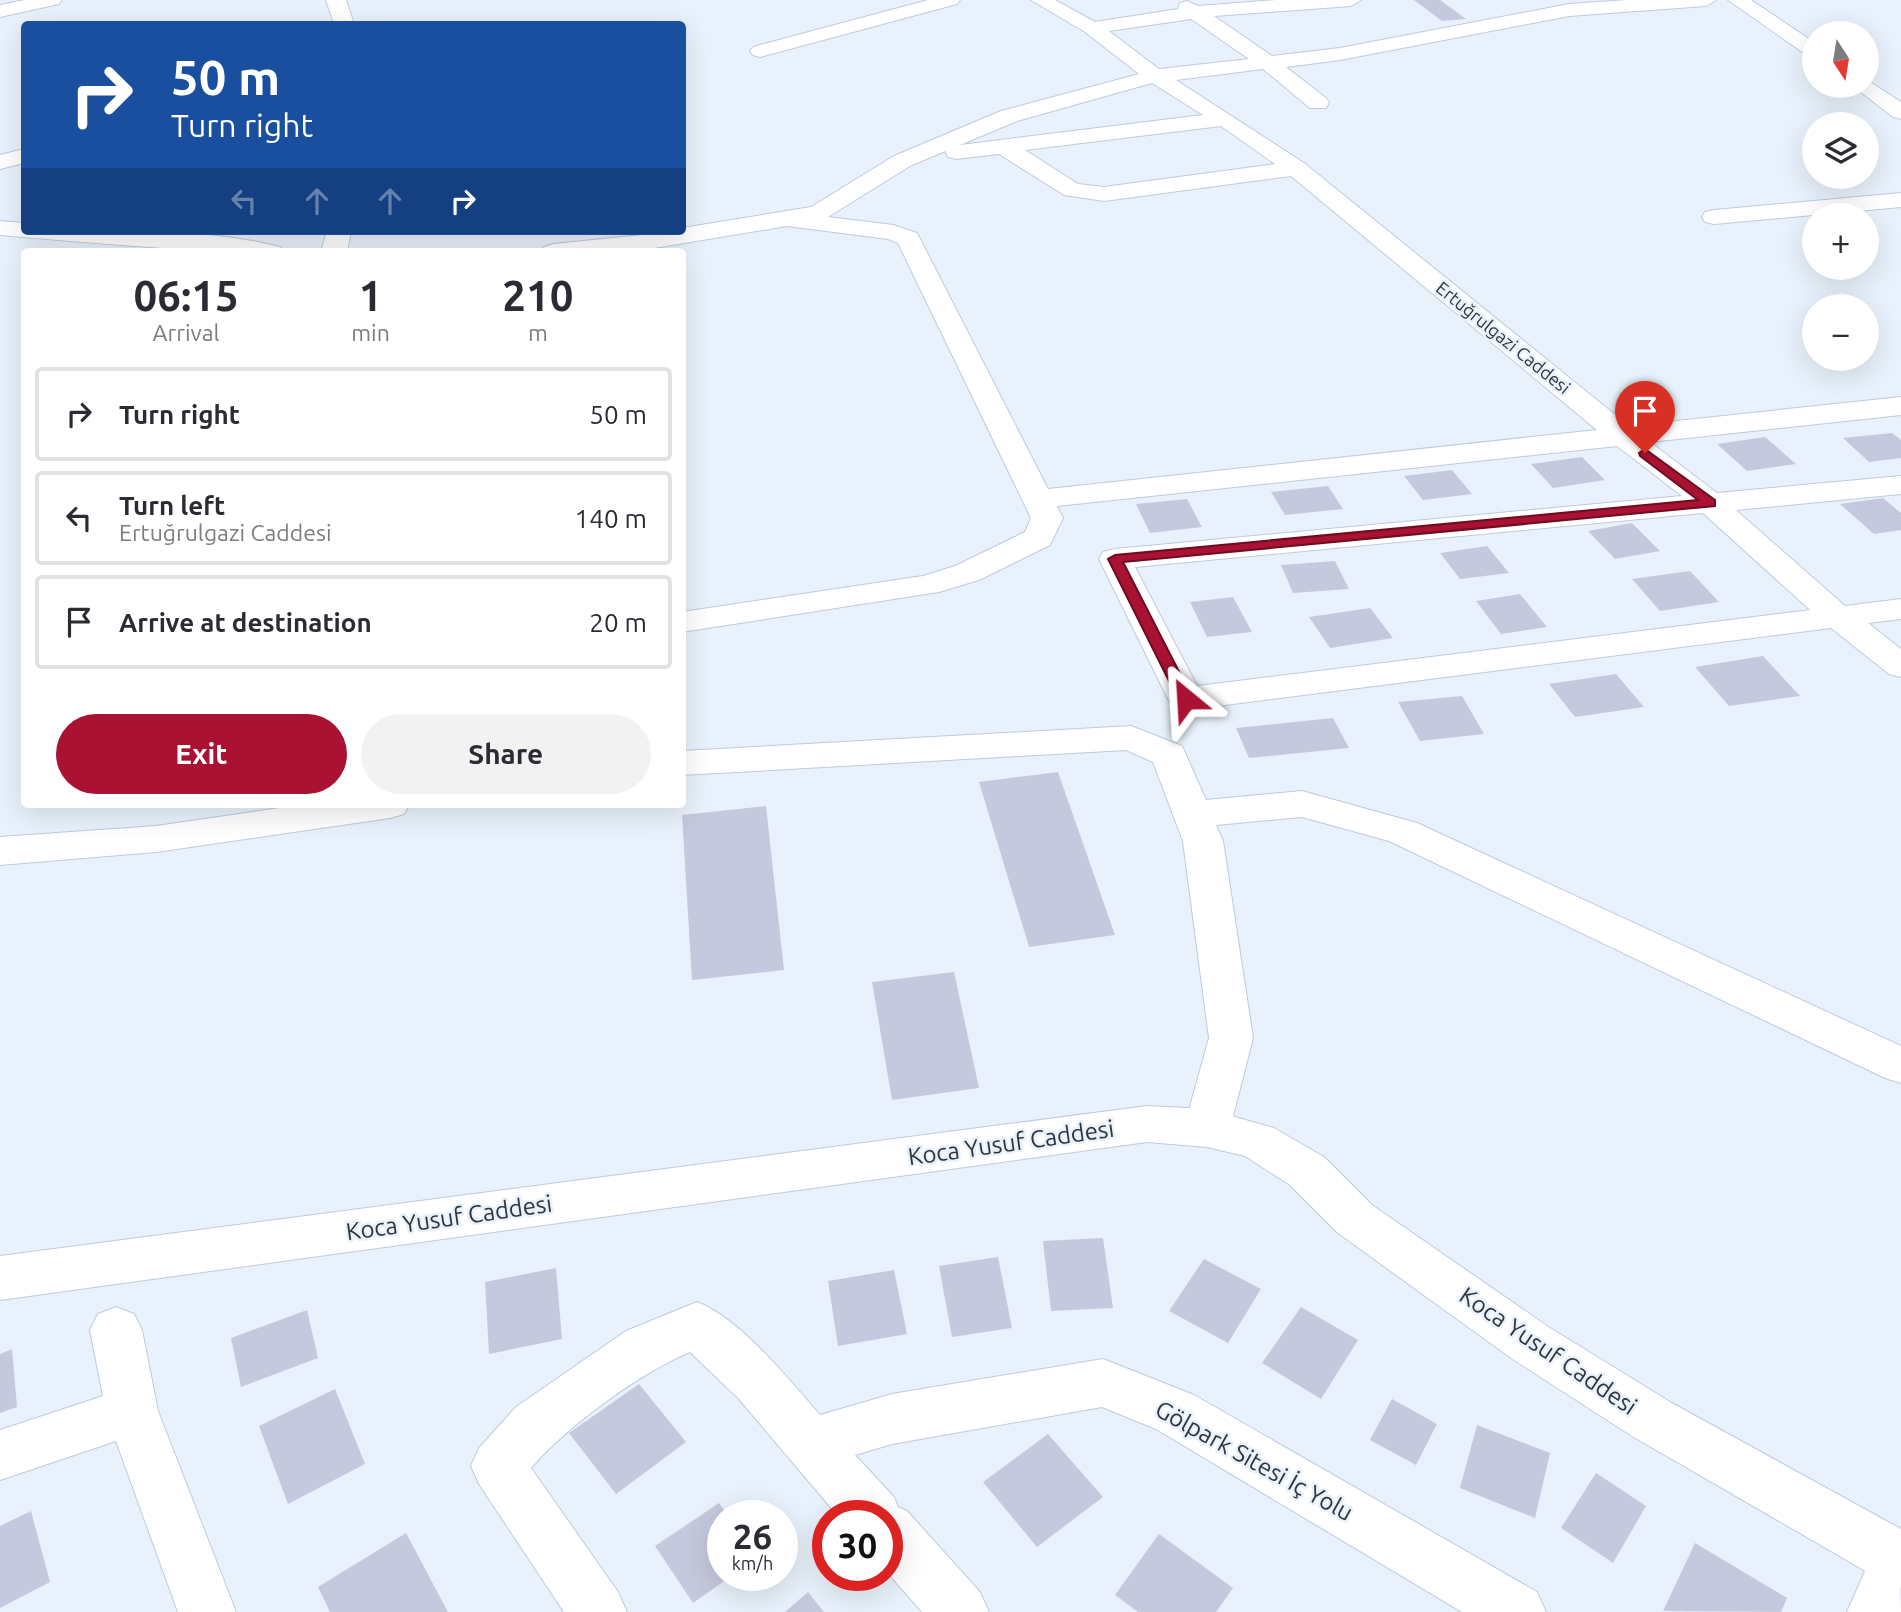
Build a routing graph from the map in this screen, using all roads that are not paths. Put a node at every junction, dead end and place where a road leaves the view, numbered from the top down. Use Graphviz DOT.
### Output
graph roads {
  1 [pos="52,0"];
  2 [pos="336,0"];
  3 [pos="950,0"];
  4 [pos="1041,0"];
  5 [pos="1175,0"];
  6 [pos="1351,0"];
  7 [pos="1706,0"];
  8 [pos="1738,0"];
  9 [pos="0,11"];
  10 [pos="1195,12"];
  11 [pos="343,21"];
  12 [pos="1092,28"];
  13 [pos="1802,43"];
  14 [pos="760,51"];
  15 [pos="1267,62"];
  16 [pos="1155,76"];
  17 [pos="1880,97"];
  18 [pos="1318,103"];
  19 [pos="1900,111"];
  20 [pos="1225,119"];
  21 [pos="1003,146"];
  22 [pos="21,157"];
  23 [pos="902,161"];
  24 [pos="0,162"];
  25 [pos="1296,168"];
  26 [pos="1901,200"];
  27 [pos="1714,217"];
  28 [pos="782,219"];
  29 [pos="0,228"];
  30 [pos="21,230"];
  31 [pos="90,235"];
  32 [pos="242,248"];
  33 [pos="621,248"];
  34 [pos="1901,406"];
  35 [pos="1623,436"];
  36 [pos="1901,485"];
  37 [pos="1038,499"];
  38 [pos="1710,503"];
  39 [pos="1901,609"];
  40 [pos="1839,618"];
  41 [pos="686,621"];
  42 [pos="1901,666"];
  43 [pos="686,763"];
  44 [pos="349,808"];
  45 [pos="1193,814"];
  46 [pos="160,822"];
  47 [pos="0,851"];
  48 [pos="1901,1066"];
  49 [pos="1207,1128"];
  50 [pos="0,1278"];
  51 [pos="116,1330"];
  52 [pos="132,1411"];
  53 [pos="810,1443"];
  54 [pos="0,1455"];
  55 [pos="860,1500"];
  56 [pos="903,1548"];
  57 [pos="1900,1559"];
  58 [pos="207,1612"];
  59 [pos="598,1612"];
  60 [pos="960,1612"];
  61 [pos="1517,1612"];
  62 [pos="1876,1612"];
  1 -- 9 [label="street"];
  2 -- 11 [label="street"];
  3 -- 14 [label="street"];
  4 -- 12 [label="street, Ertuğrulgazi Caddesi"];
  5 -- 10 [label="street"];
  6 -- 10 [label="street"];
  7 -- 15 [label="street"];
  8 -- 13 [label="street"];
  10 -- 12 [label="street"];
  10 -- 15 [label="street"];
  12 -- 16 [label="street, Ertuğrulgazi Caddesi"];
  15 -- 16 [label="street"];
  15 -- 18 [label="street"];
  16 -- 20 [label="street, Ertuğrulgazi Caddesi"];
  16 -- 23 [label="street"];
  17 -- 19 [label="street"];
  20 -- 21 [label="street"];
  20 -- 25 [label="street, Ertuğrulgazi Caddesi"];
  21 -- 23 [label="street"];
  21 -- 25 [label="street"];
  22 -- 24 [label="street"];
  23 -- 28 [label="street"];
  25 -- 35 [label="street, Ertuğrulgazi Caddesi"];
  26 -- 27 [label="street"];
  28 -- 33 [label="street"];
  28 -- 37 [label="street"];
  29 -- 30 [label="street"];
  31 -- 32 [label="street"];
  34 -- 35 [label="street"];
  35 -- 37 [label="street"];
  35 -- 38 [label="street, Ertuğrulgazi Caddesi"];
  36 -- 38 [label="street"];
  37 -- 41 [label="street"];
  38 -- 40 [label="street, Ertuğrulgazi Caddesi"];
  38 -- 40 [label="street"];
  39 -- 40 [label="street"];
  40 -- 42 [label="street, Ertuğrulgazi Caddesi"];
  43 -- 45 [label="street"];
  44 -- 46 [label="street"];
  45 -- 48 [label="street"];
  45 -- 49 [label="street"];
  46 -- 47 [label="street"];
  49 -- 50 [label="street, Koca Yusuf Caddesi"];
  49 -- 57 [label="street, Koca Yusuf Caddesi"];
  51 -- 52 [label="street"];
  52 -- 54 [label="street"];
  52 -- 58 [label="street"];
  53 -- 55 [label="street"];
  53 -- 59 [label="street"];
  53 -- 61 [label="street, Gölpark Sitesi İç Yolu"];
  56 -- 60 [label="street"];
  57 -- 62 [label="street"];
}
